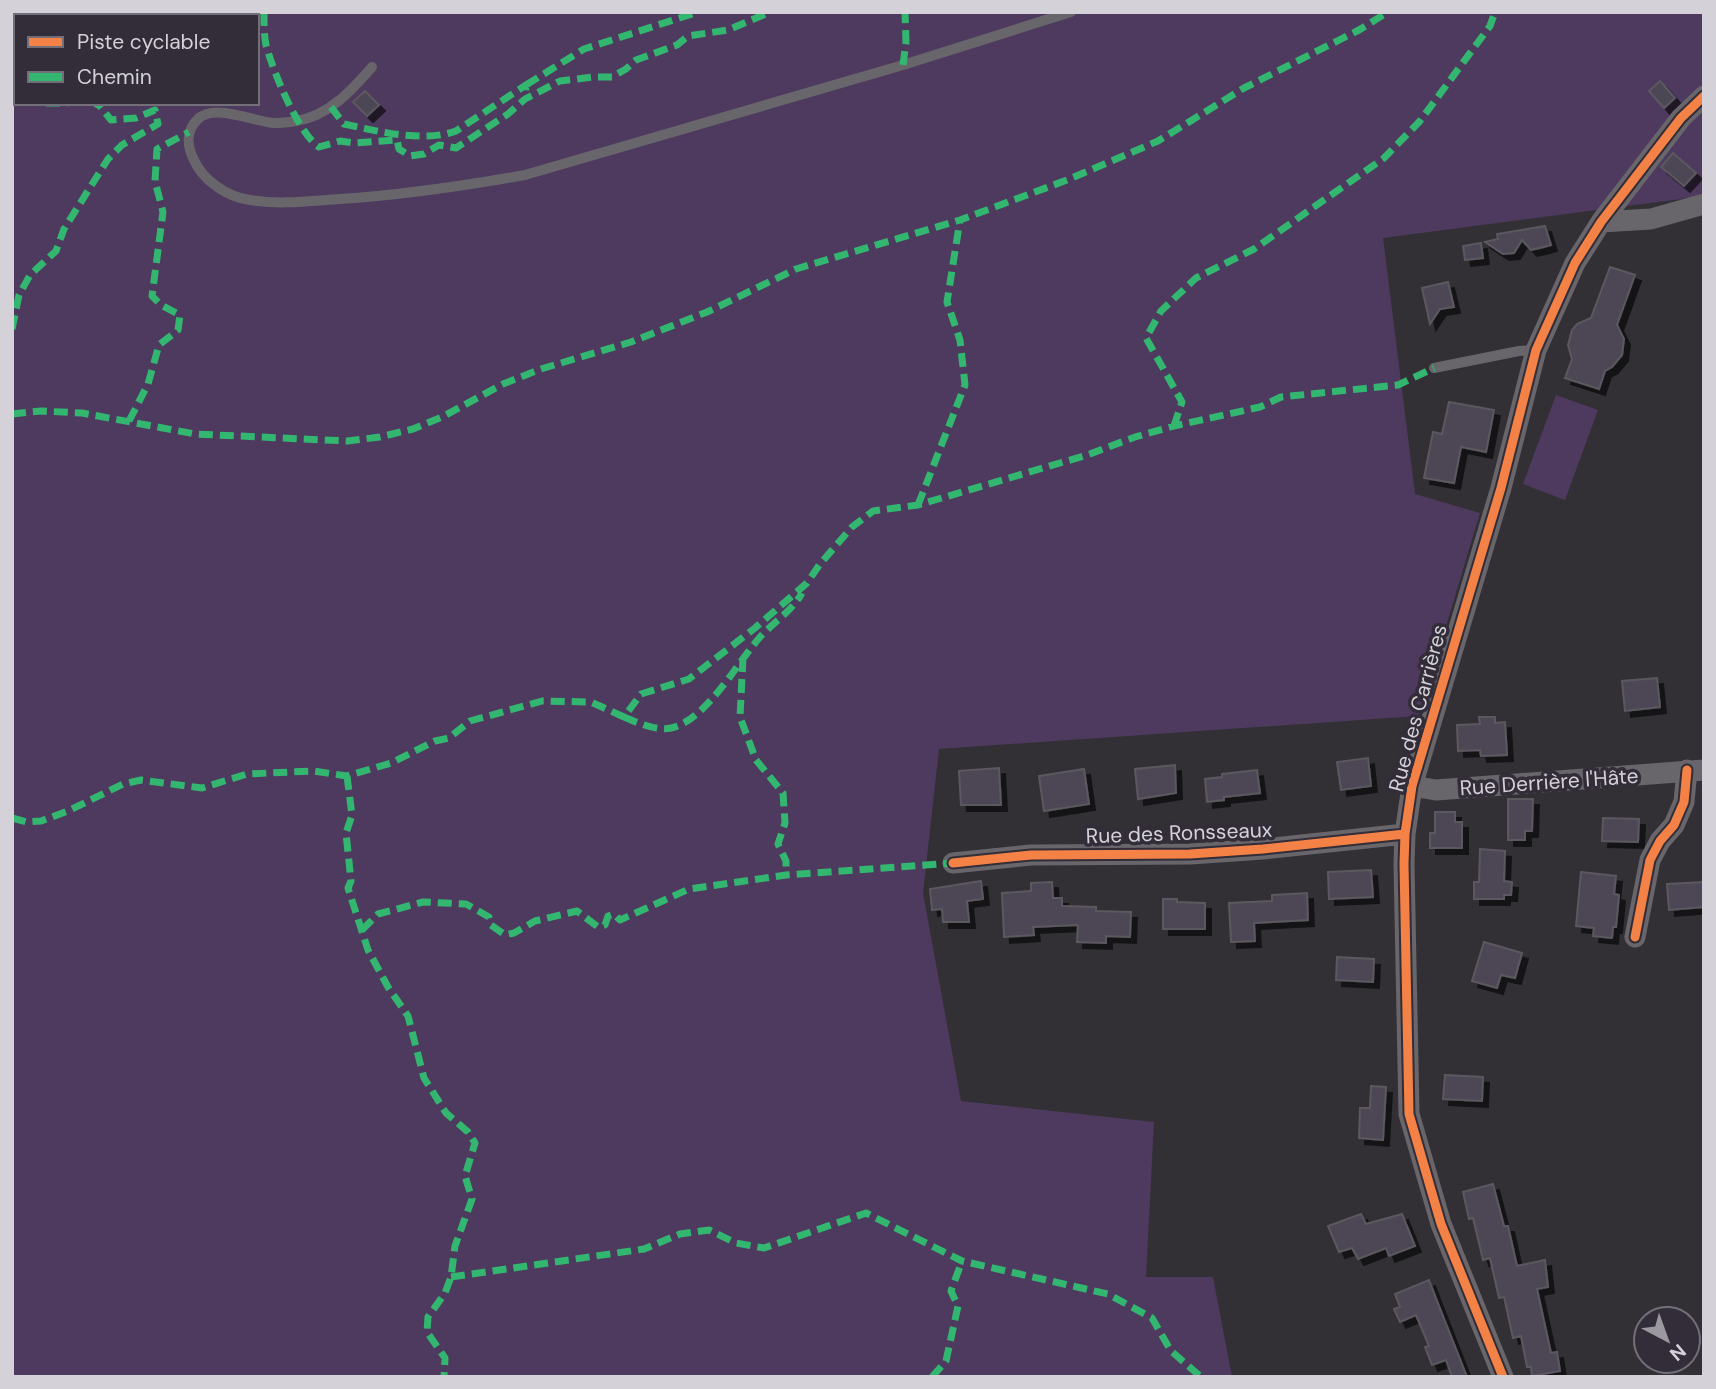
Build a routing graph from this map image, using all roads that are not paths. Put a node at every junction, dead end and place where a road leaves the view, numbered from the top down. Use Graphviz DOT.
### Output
graph roads {
  1 [pos="1071,12"];
  2 [pos="372,66"];
  3 [pos="1704,96"];
  4 [pos="1704,204"];
  5 [pos="1601,222"];
  6 [pos="1536,350"];
  7 [pos="1434,368"];
  8 [pos="1697,766"];
  9 [pos="1412,786"];
  10 [pos="1405,834"];
  11 [pos="953,863"];
  12 [pos="1635,937"];
  13 [pos="1503,1377"];
  1 -- 2 [label="lane"];
  3 -- 5 [label="street, Rue des Carrières"];
  4 -- 5 [label="street"];
  5 -- 6 [label="street, Rue des Carrières"];
  6 -- 7 [label="lane"];
  6 -- 9 [label="street, Rue des Carrières"];
  8 -- 9 [label="street, Rue Derrière l'Hâte"];
  8 -- 12 [label="street, Rue Derrière l'Hâte"];
  9 -- 10 [label="street, Rue des Carrières"];
  10 -- 11 [label="street, Rue des Ronsseaux"];
  10 -- 13 [label="street, Rue des Carrières"];
}
